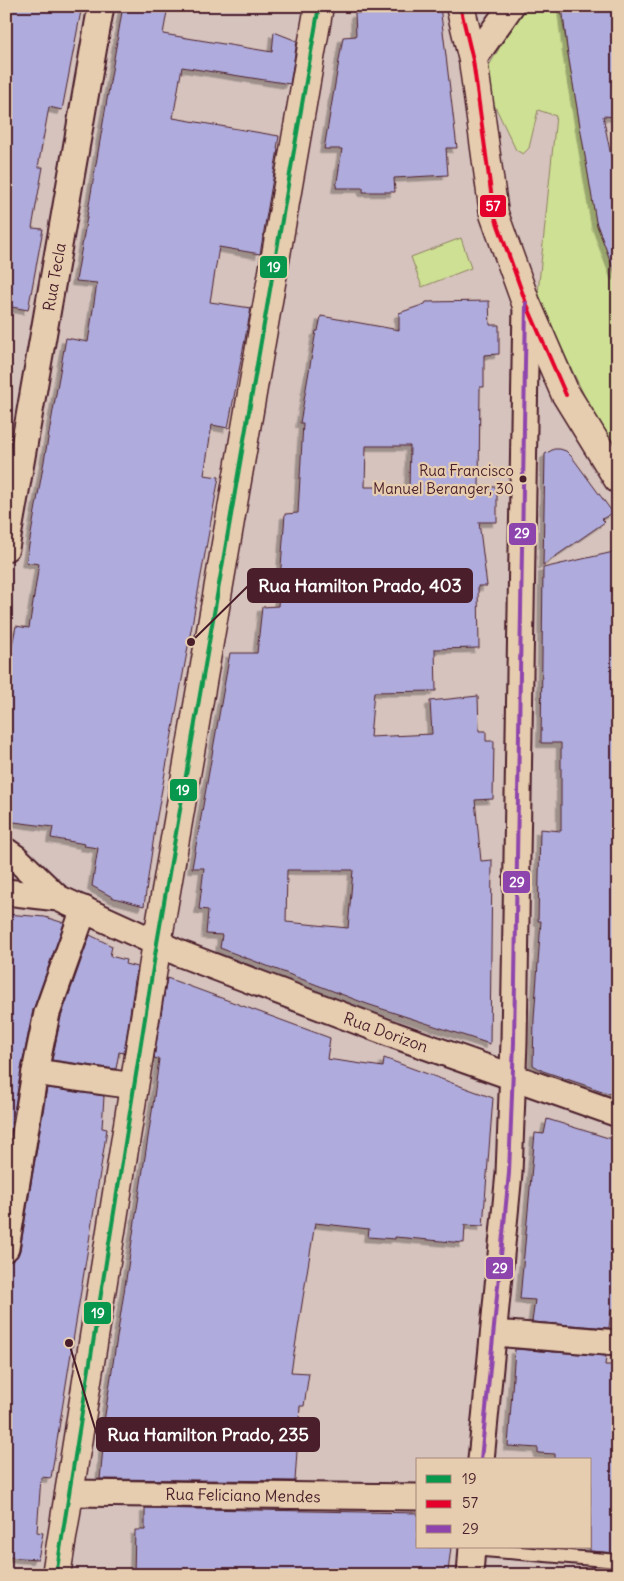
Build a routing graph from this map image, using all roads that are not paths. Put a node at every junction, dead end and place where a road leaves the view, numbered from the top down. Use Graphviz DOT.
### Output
graph roads {
  1 [pos="101,6"];
  2 [pos="319,6"];
  3 [pos="460,6"];
  4 [pos="511,6"];
  5 [pos="473,60"];
  6 [pos="526,303"];
  7 [pos="618,480"];
  8 [pos="6,548"];
  9 [pos="6,851"];
  10 [pos="6,892"];
  11 [pos="58,898"];
  12 [pos="84,909"];
  13 [pos="158,942"];
  14 [pos="35,1072"];
  15 [pos="512,1078"];
  16 [pos="134,1086"];
  17 [pos="618,1114"];
  18 [pos="6,1248"];
  19 [pos="494,1333"];
  20 [pos="618,1343"];
  21 [pos="481,1458"];
  22 [pos="69,1493"];
  23 [pos="416,1497"];
  24 [pos="472,1548"];
  25 [pos="618,1561"];
  26 [pos="56,1575"];
  27 [pos="470,1575"];
  1 -- 8 [label="street, Rua Tecla"];
  2 -- 13 [label="main road"];
  3 -- 5 [label="main road"];
  4 -- 5 [label="street"];
  5 -- 6 [label="main road"];
  6 -- 7 [label="main road"];
  6 -- 15 [label="street"];
  9 -- 11 [label="street"];
  10 -- 11 [label="street"];
  11 -- 12 [label="street, Rua Dorizon"];
  12 -- 13 [label="street, Rua Dorizon"];
  12 -- 14 [label="street"];
  13 -- 15 [label="street, Rua Dorizon"];
  13 -- 16 [label="main road"];
  14 -- 16 [label="street"];
  14 -- 18 [label="street"];
  15 -- 17 [label="street, Rua Dorizon"];
  15 -- 19 [label="street"];
  16 -- 22 [label="main road"];
  19 -- 20 [label="street"];
  19 -- 21 [label="street"];
  22 -- 23 [label="street, Rua Feliciano Mendes"];
  22 -- 26 [label="main road"];
  24 -- 25 [label="lane"];
  24 -- 27 [label="street"];
}
